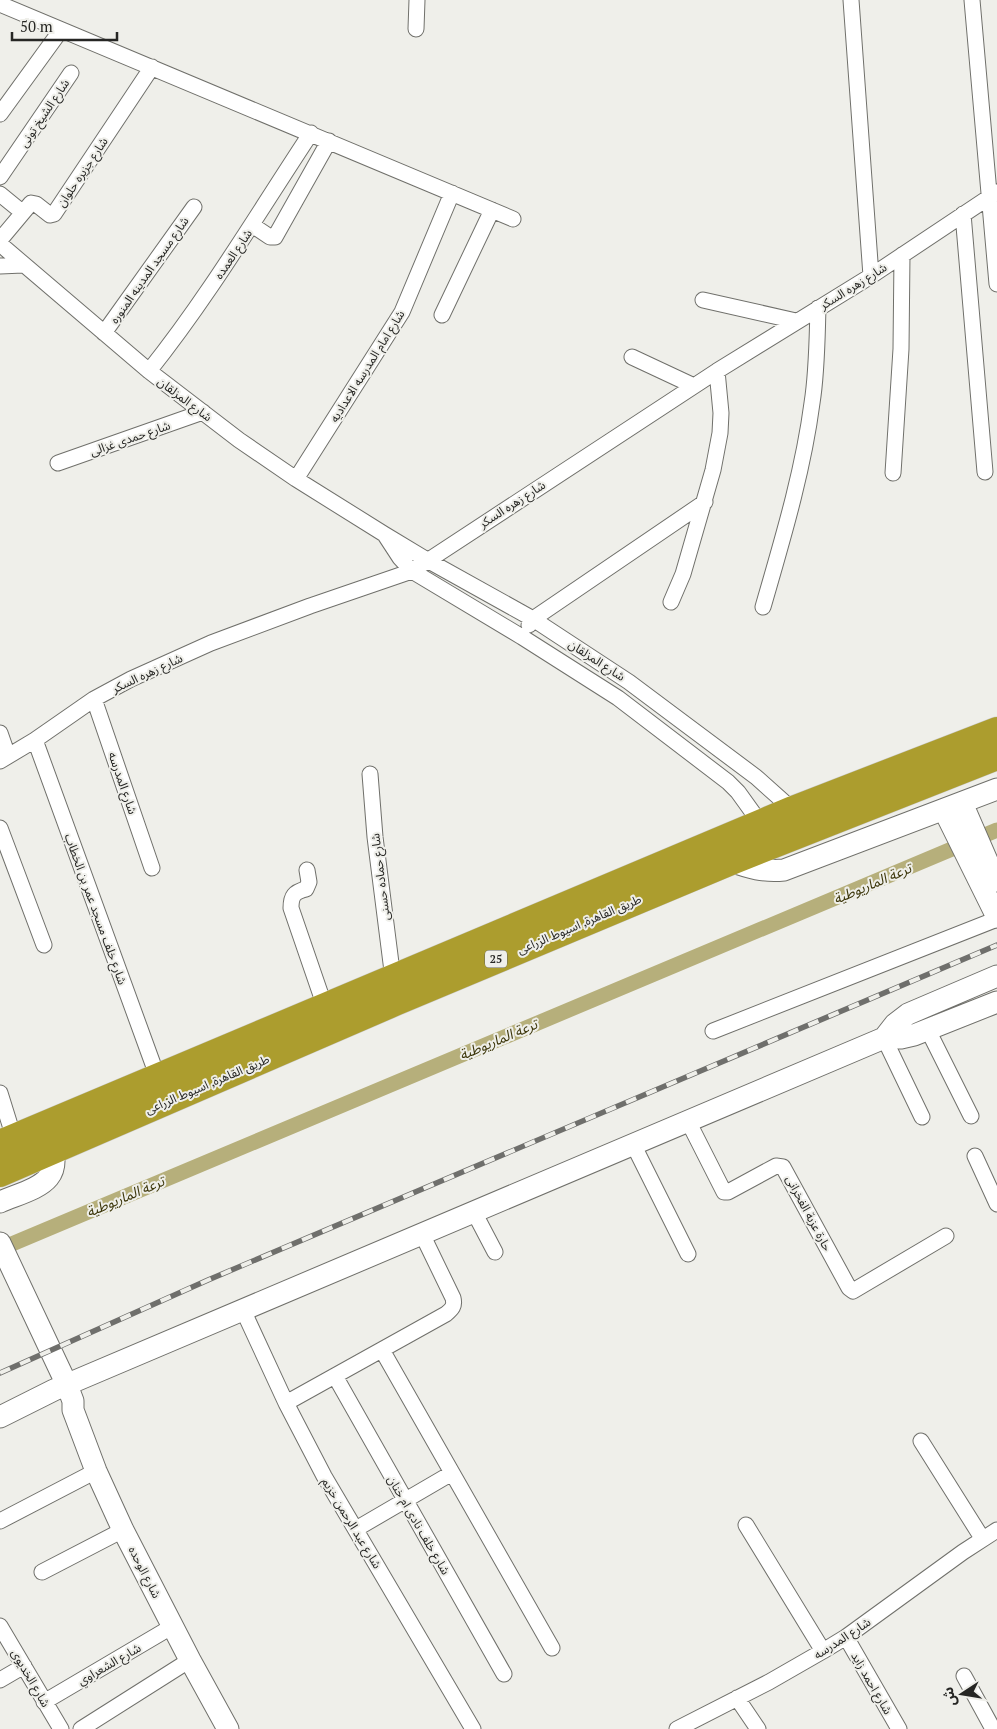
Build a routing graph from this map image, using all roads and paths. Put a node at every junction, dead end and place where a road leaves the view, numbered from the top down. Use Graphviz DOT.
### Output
graph roads {
  1 [pos="417,0"];
  2 [pos="851,0"];
  3 [pos="972,0"];
  4 [pos="0,4"];
  5 [pos="416,29"];
  6 [pos="61,30"];
  7 [pos="152,67"];
  8 [pos="71,73"];
  9 [pos="0,114"];
  10 [pos="311,133"];
  11 [pos="329,141"];
  12 [pos="0,177"];
  13 [pos="452,193"];
  14 [pos="0,194"];
  15 [pos="993,194"];
  16 [pos="194,207"];
  17 [pos="492,210"];
  18 [pos="22,212"];
  19 [pos="964,214"];
  20 [pos="513,219"];
  21 [pos="252,225"];
  22 [pos="0,242"];
  23 [pos="902,255"];
  24 [pos="24,265"];
  25 [pos="0,266"];
  26 [pos="871,276"];
  27 [pos="997,284"];
  28 [pos="703,300"];
  29 [pos="818,308"];
  30 [pos="442,315"];
  31 [pos="796,321"];
  32 [pos="104,333"];
  33 [pos="632,357"];
  34 [pos="149,371"];
  35 [pos="717,371"];
  36 [pos="694,386"];
  37 [pos="203,412"];
  38 [pos="58,463"];
  39 [pos="985,472"];
  40 [pos="893,473"];
  41 [pos="296,479"];
  42 [pos="705,502"];
  43 [pos="384,534"];
  44 [pos="427,560"];
  45 [pos="412,571"];
  46 [pos="671,602"];
  47 [pos="763,607"];
  48 [pos="532,619"];
  49 [pos="522,637"];
  50 [pos="629,682"];
  51 [pos="618,698"];
  52 [pos="94,699"];
  53 [pos="997,731"];
  54 [pos="0,733"];
  55 [pos="34,740"];
  56 [pos="997,756"];
  57 [pos="4,759"];
  58 [pos="370,774"];
  59 [pos="756,777"];
  60 [pos="997,789"];
  61 [pos="738,792"];
  62 [pos="793,810"];
  63 [pos="956,813"];
  64 [pos="761,824"];
  65 [pos="0,828"];
  66 [pos="724,852"];
  67 [pos="152,868"];
  68 [pos="307,870"];
  69 [pos="986,871"];
  70 [pos="997,918"];
  71 [pos="44,945"];
  72 [pos="997,976"];
  73 [pos="393,979"];
  74 [pos="997,1002"];
  75 [pos="325,1007"];
  76 [pos="713,1030"];
  77 [pos="928,1030"];
  78 [pos="884,1038"];
  79 [pos="158,1078"];
  80 [pos="0,1093"];
  81 [pos="971,1116"];
  82 [pos="922,1117"];
  83 [pos="688,1121"];
  84 [pos="44,1125"];
  85 [pos="7,1141"];
  86 [pos="633,1144"];
  87 [pos="54,1150"];
  88 [pos="975,1156"];
  89 [pos="0,1173"];
  90 [pos="0,1202"];
  91 [pos="997,1204"];
  92 [pos="474,1212"];
  93 [pos="422,1234"];
  94 [pos="946,1236"];
  95 [pos="0,1243"];
  96 [pos="495,1252"];
  97 [pos="688,1254"];
  98 [pos="0,1272"];
  99 [pos="243,1310"];
  100 [pos="36,1336"];
  101 [pos="382,1350"];
  102 [pos="335,1376"];
  103 [pos="60,1388"];
  104 [pos="286,1403"];
  105 [pos="0,1417"];
  106 [pos="921,1441"];
  107 [pos="96,1471"];
  108 [pos="452,1473"];
  109 [pos="405,1500"];
  110 [pos="0,1521"];
  111 [pos="746,1525"];
  112 [pos="356,1529"];
  113 [pos="123,1530"];
  114 [pos="997,1530"];
  115 [pos="982,1538"];
  116 [pos="42,1572"];
  117 [pos="0,1626"];
  118 [pos="173,1626"];
  119 [pos="846,1637"];
  120 [pos="552,1648"];
  121 [pos="823,1651"];
  122 [pos="190,1660"];
  123 [pos="24,1666"];
  124 [pos="504,1674"];
  125 [pos="964,1676"];
  126 [pos="0,1680"];
  127 [pos="737,1698"];
  128 [pos="44,1702"];
  129 [pos="62,1729"];
  130 [pos="81,1729"];
  131 [pos="228,1729"];
  132 [pos="473,1729"];
  133 [pos="677,1729"];
  134 [pos="758,1729"];
  135 [pos="899,1729"];
  136 [pos="993,1729"];
  1 -- 5 [label="street"];
  2 -- 26 [label="street"];
  3 -- 15 [label="street"];
  4 -- 6 [label="street"];
  6 -- 7 [label="street"];
  6 -- 9 [label="street"];
  7 -- 10 [label="street"];
  7 -- 18 [label="street, شارع جزيره حلوان"];
  8 -- 12 [label="street, شارع الشيخ تونى"];
  10 -- 11 [label="street"];
  10 -- 21 [label="street, شارع العمده"];
  11 -- 13 [label="street"];
  11 -- 21 [label="street"];
  13 -- 17 [label="street"];
  13 -- 41 [label="street, شارع امام المدرسه الاعداديه"];
  14 -- 18 [label="street"];
  15 -- 19 [label="street, شارع زهره السكر"];
  15 -- 27 [label="street"];
  16 -- 32 [label="street, شارع مسجد المدينه المنوره"];
  17 -- 20 [label="street"];
  17 -- 30 [label="street"];
  18 -- 22 [label="street"];
  19 -- 23 [label="street, شارع زهره السكر"];
  19 -- 39 [label="street"];
  21 -- 34 [label="street, شارع العمده"];
  22 -- 24 [label="street, شارع المزلقان"];
  23 -- 26 [label="street, شارع زهره السكر"];
  23 -- 40 [label="street"];
  24 -- 25 [label="street"];
  24 -- 32 [label="street, شارع المزلقان"];
  26 -- 29 [label="street, شارع زهره السكر"];
  28 -- 31 [label="street"];
  29 -- 31 [label="street, شارع زهره السكر"];
  29 -- 47 [label="street"];
  31 -- 35 [label="street, شارع زهره السكر"];
  32 -- 34 [label="street, شارع المزلقان"];
  33 -- 36 [label="street"];
  34 -- 37 [label="street, شارع المزلقان"];
  35 -- 36 [label="street, شارع زهره السكر"];
  35 -- 42 [label="street"];
  36 -- 44 [label="street, شارع زهره السكر"];
  37 -- 38 [label="street, شارع حمدى غزالى"];
  37 -- 41 [label="street, شارع المزلقان"];
  41 -- 43 [label="street, شارع المزلقان"];
  42 -- 46 [label="street"];
  42 -- 48 [label="street"];
  43 -- 44 [label="street, شارع المزلقان"];
  43 -- 45 [label="street, شارع المزلقان"];
  44 -- 45 [label="street, شارع زهره السكر"];
  44 -- 48 [label="street, شارع المزلقان"];
  45 -- 49 [label="street, شارع المزلقان"];
  45 -- 52 [label="street, شارع زهره السكر"];
  48 -- 49 [label="street"];
  48 -- 50 [label="street, شارع المزلقان"];
  49 -- 51 [label="street, شارع المزلقان"];
  50 -- 51 [label="street"];
  50 -- 59 [label="street, شارع المزلقان"];
  51 -- 61 [label="street, شارع المزلقان"];
  52 -- 55 [label="street, شارع زهره السكر"];
  52 -- 67 [label="street, شارع المدرسه"];
  53 -- 62 [label="highway, طريق القاهرة, اسيوط الزراعى / 25"];
  54 -- 57 [label="street"];
  55 -- 57 [label="street, شارع زهره السكر"];
  55 -- 79 [label="street, شارع خلف مسجد عمر بن الخطاب"];
  56 -- 66 [label="highway, طريق القاهرة, اسيوط الزراعى / 25"];
  58 -- 73 [label="street, شارع حماده حسنى"];
  59 -- 61 [label="street"];
  59 -- 62 [label="street, شارع المزلقان"];
  60 -- 63 [label="street"];
  61 -- 64 [label="street, شارع المزلقان"];
  62 -- 64 [label="highway, طريق القاهرة, اسيوط الزراعى / 25"];
  63 -- 66 [label="street"];
  63 -- 69 [label="street"];
  64 -- 66 [label="highway, طريق القاهرة, اسيوط الزراعى / 25"];
  65 -- 71 [label="street"];
  66 -- 73 [label="highway, طريق القاهرة, اسيوط الزراعى / 25"];
  66 -- 87 [label="highway, طريق القاهرة, اسيوط الزراعى / 25"];
  68 -- 75 [label="street"];
  69 -- 70 [label="street"];
  70 -- 76 [label="street"];
  72 -- 78 [label="street"];
  73 -- 75 [label="highway, طريق القاهرة, اسيوط الزراعى / 25"];
  74 -- 77 [label="street"];
  75 -- 79 [label="highway, طريق القاهرة, اسيوط الزراعى / 25"];
  77 -- 78 [label="street"];
  77 -- 81 [label="street"];
  78 -- 82 [label="street"];
  78 -- 83 [label="street"];
  79 -- 84 [label="highway, طريق القاهرة, اسيوط الزراعى / 25"];
  80 -- 85 [label="street"];
  83 -- 86 [label="street"];
  83 -- 94 [label="street, حارة عزبة الفخرانى"];
  84 -- 85 [label="highway, طريق القاهرة, اسيوط الزراعى / 25"];
  84 -- 87 [label="street"];
  86 -- 92 [label="street"];
  86 -- 97 [label="street"];
  87 -- 89 [label="highway, طريق القاهرة, اسيوط الزراعى / 25"];
  87 -- 90 [label="street"];
  88 -- 91 [label="street"];
  92 -- 93 [label="street"];
  92 -- 96 [label="street"];
  93 -- 99 [label="street"];
  93 -- 101 [label="street"];
  95 -- 100 [label="street, شارع الوحده"];
  98 -- 100 [label="street, شارع الوحده"];
  99 -- 103 [label="street"];
  99 -- 104 [label="street, شارع عبد الرحمن خزيم"];
  100 -- 103 [label="street, شارع الوحده"];
  101 -- 102 [label="street"];
  101 -- 108 [label="street"];
  102 -- 104 [label="street"];
  102 -- 109 [label="street, شارع خلف نادى ام خنان"];
  103 -- 105 [label="street"];
  103 -- 107 [label="street, شارع الوحده"];
  104 -- 112 [label="street, شارع عبد الرحمن خزيم"];
  106 -- 115 [label="street"];
  107 -- 110 [label="street"];
  107 -- 113 [label="street, شارع الوحده"];
  108 -- 109 [label="street"];
  108 -- 120 [label="street"];
  109 -- 112 [label="street"];
  109 -- 124 [label="street, شارع خلف نادى ام خنان"];
  111 -- 121 [label="street"];
  112 -- 132 [label="street, شارع عبد الرحمن خزيم"];
  113 -- 116 [label="street"];
  113 -- 118 [label="street, شارع الوحده"];
  114 -- 115 [label="street, شارع المدرسه"];
  115 -- 119 [label="street, شارع المدرسه"];
  117 -- 123 [label="street, شارع الخديوى"];
  118 -- 122 [label="street, شارع الوحده"];
  118 -- 128 [label="street, شارع الشعراوي"];
  119 -- 121 [label="street, شارع المدرسه"];
  119 -- 135 [label="street, شارع احمد زايد"];
  121 -- 127 [label="street, شارع المدرسه"];
  122 -- 130 [label="street"];
  122 -- 131 [label="street, شارع الوحده"];
  123 -- 126 [label="street"];
  123 -- 128 [label="street, شارع الخديوى"];
  125 -- 136 [label="street"];
  127 -- 133 [label="street, شارع المدرسه"];
  127 -- 134 [label="street"];
  128 -- 129 [label="street, شارع الخديوى"];
}
